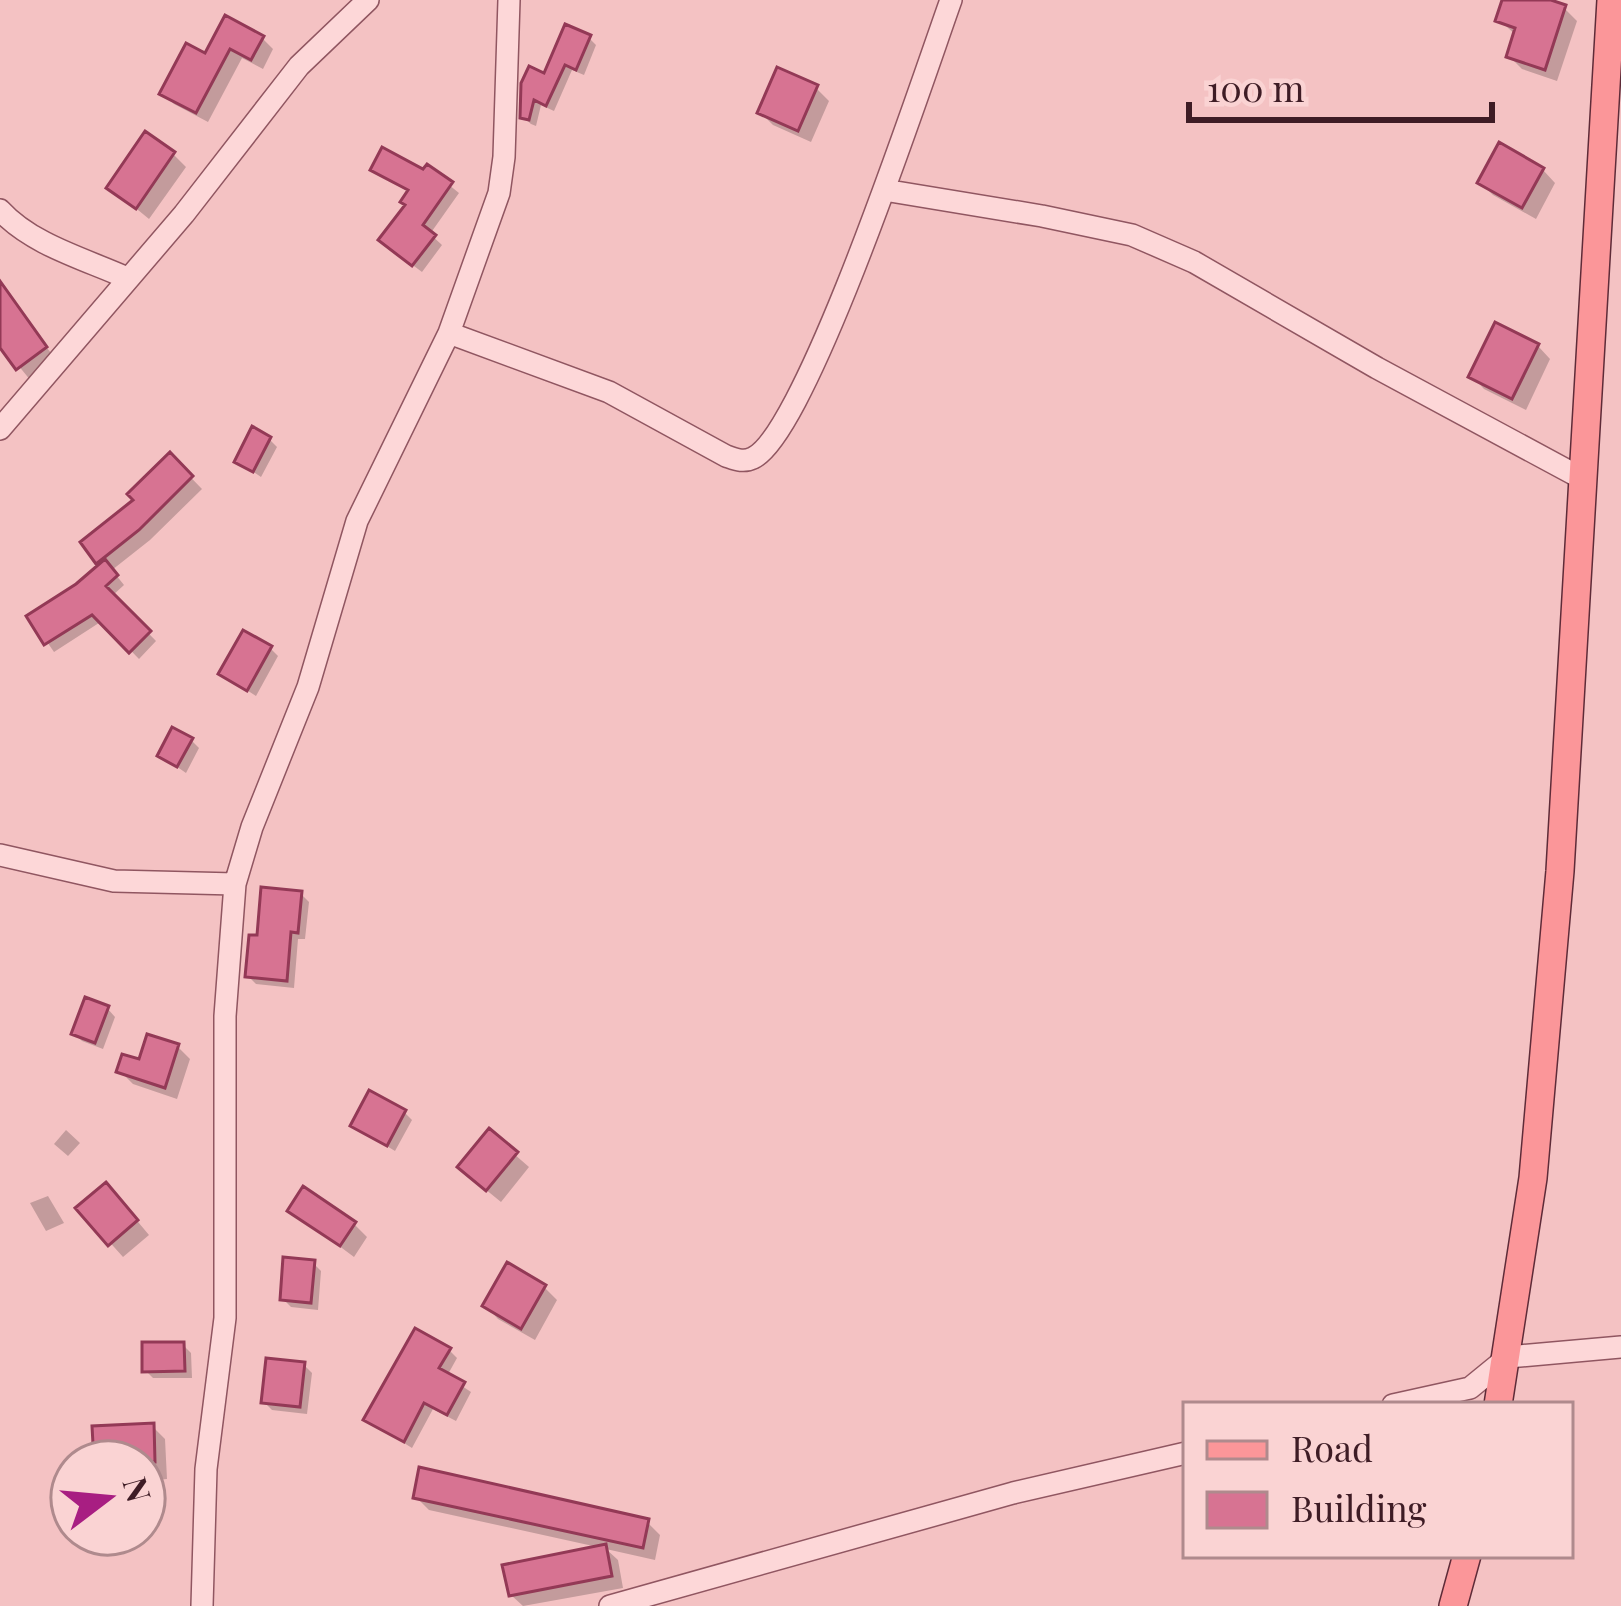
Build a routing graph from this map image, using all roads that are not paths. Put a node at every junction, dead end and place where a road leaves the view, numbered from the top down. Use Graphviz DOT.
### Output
graph roads {
  1 [pos="368,0"];
  2 [pos="509,0"];
  3 [pos="951,0"];
  4 [pos="1611,0"];
  5 [pos="884,190"];
  6 [pos="0,210"];
  7 [pos="127,278"];
  8 [pos="449,333"];
  9 [pos="0,429"];
  10 [pos="1583,479"];
  11 [pos="0,855"];
  12 [pos="235,884"];
  13 [pos="1621,1347"];
  14 [pos="1508,1357"];
  15 [pos="1407,1402"];
  16 [pos="1499,1402"];
  17 [pos="1183,1454"];
  18 [pos="1465,1558"];
  19 [pos="202,1606"];
  20 [pos="610,1606"];
  21 [pos="1454,1606"];
  1 -- 7 [label="street"];
  2 -- 8 [label="street"];
  3 -- 5 [label="street"];
  4 -- 10 [label="main road"];
  5 -- 8 [label="street"];
  5 -- 10 [label="street"];
  6 -- 7 [label="street"];
  7 -- 9 [label="street"];
  8 -- 12 [label="street"];
  10 -- 14 [label="main road"];
  11 -- 12 [label="street"];
  12 -- 19 [label="street"];
  13 -- 14 [label="street"];
  14 -- 15 [label="street"];
  14 -- 16 [label="main road"];
  17 -- 20 [label="street"];
  18 -- 21 [label="main road"];
}
